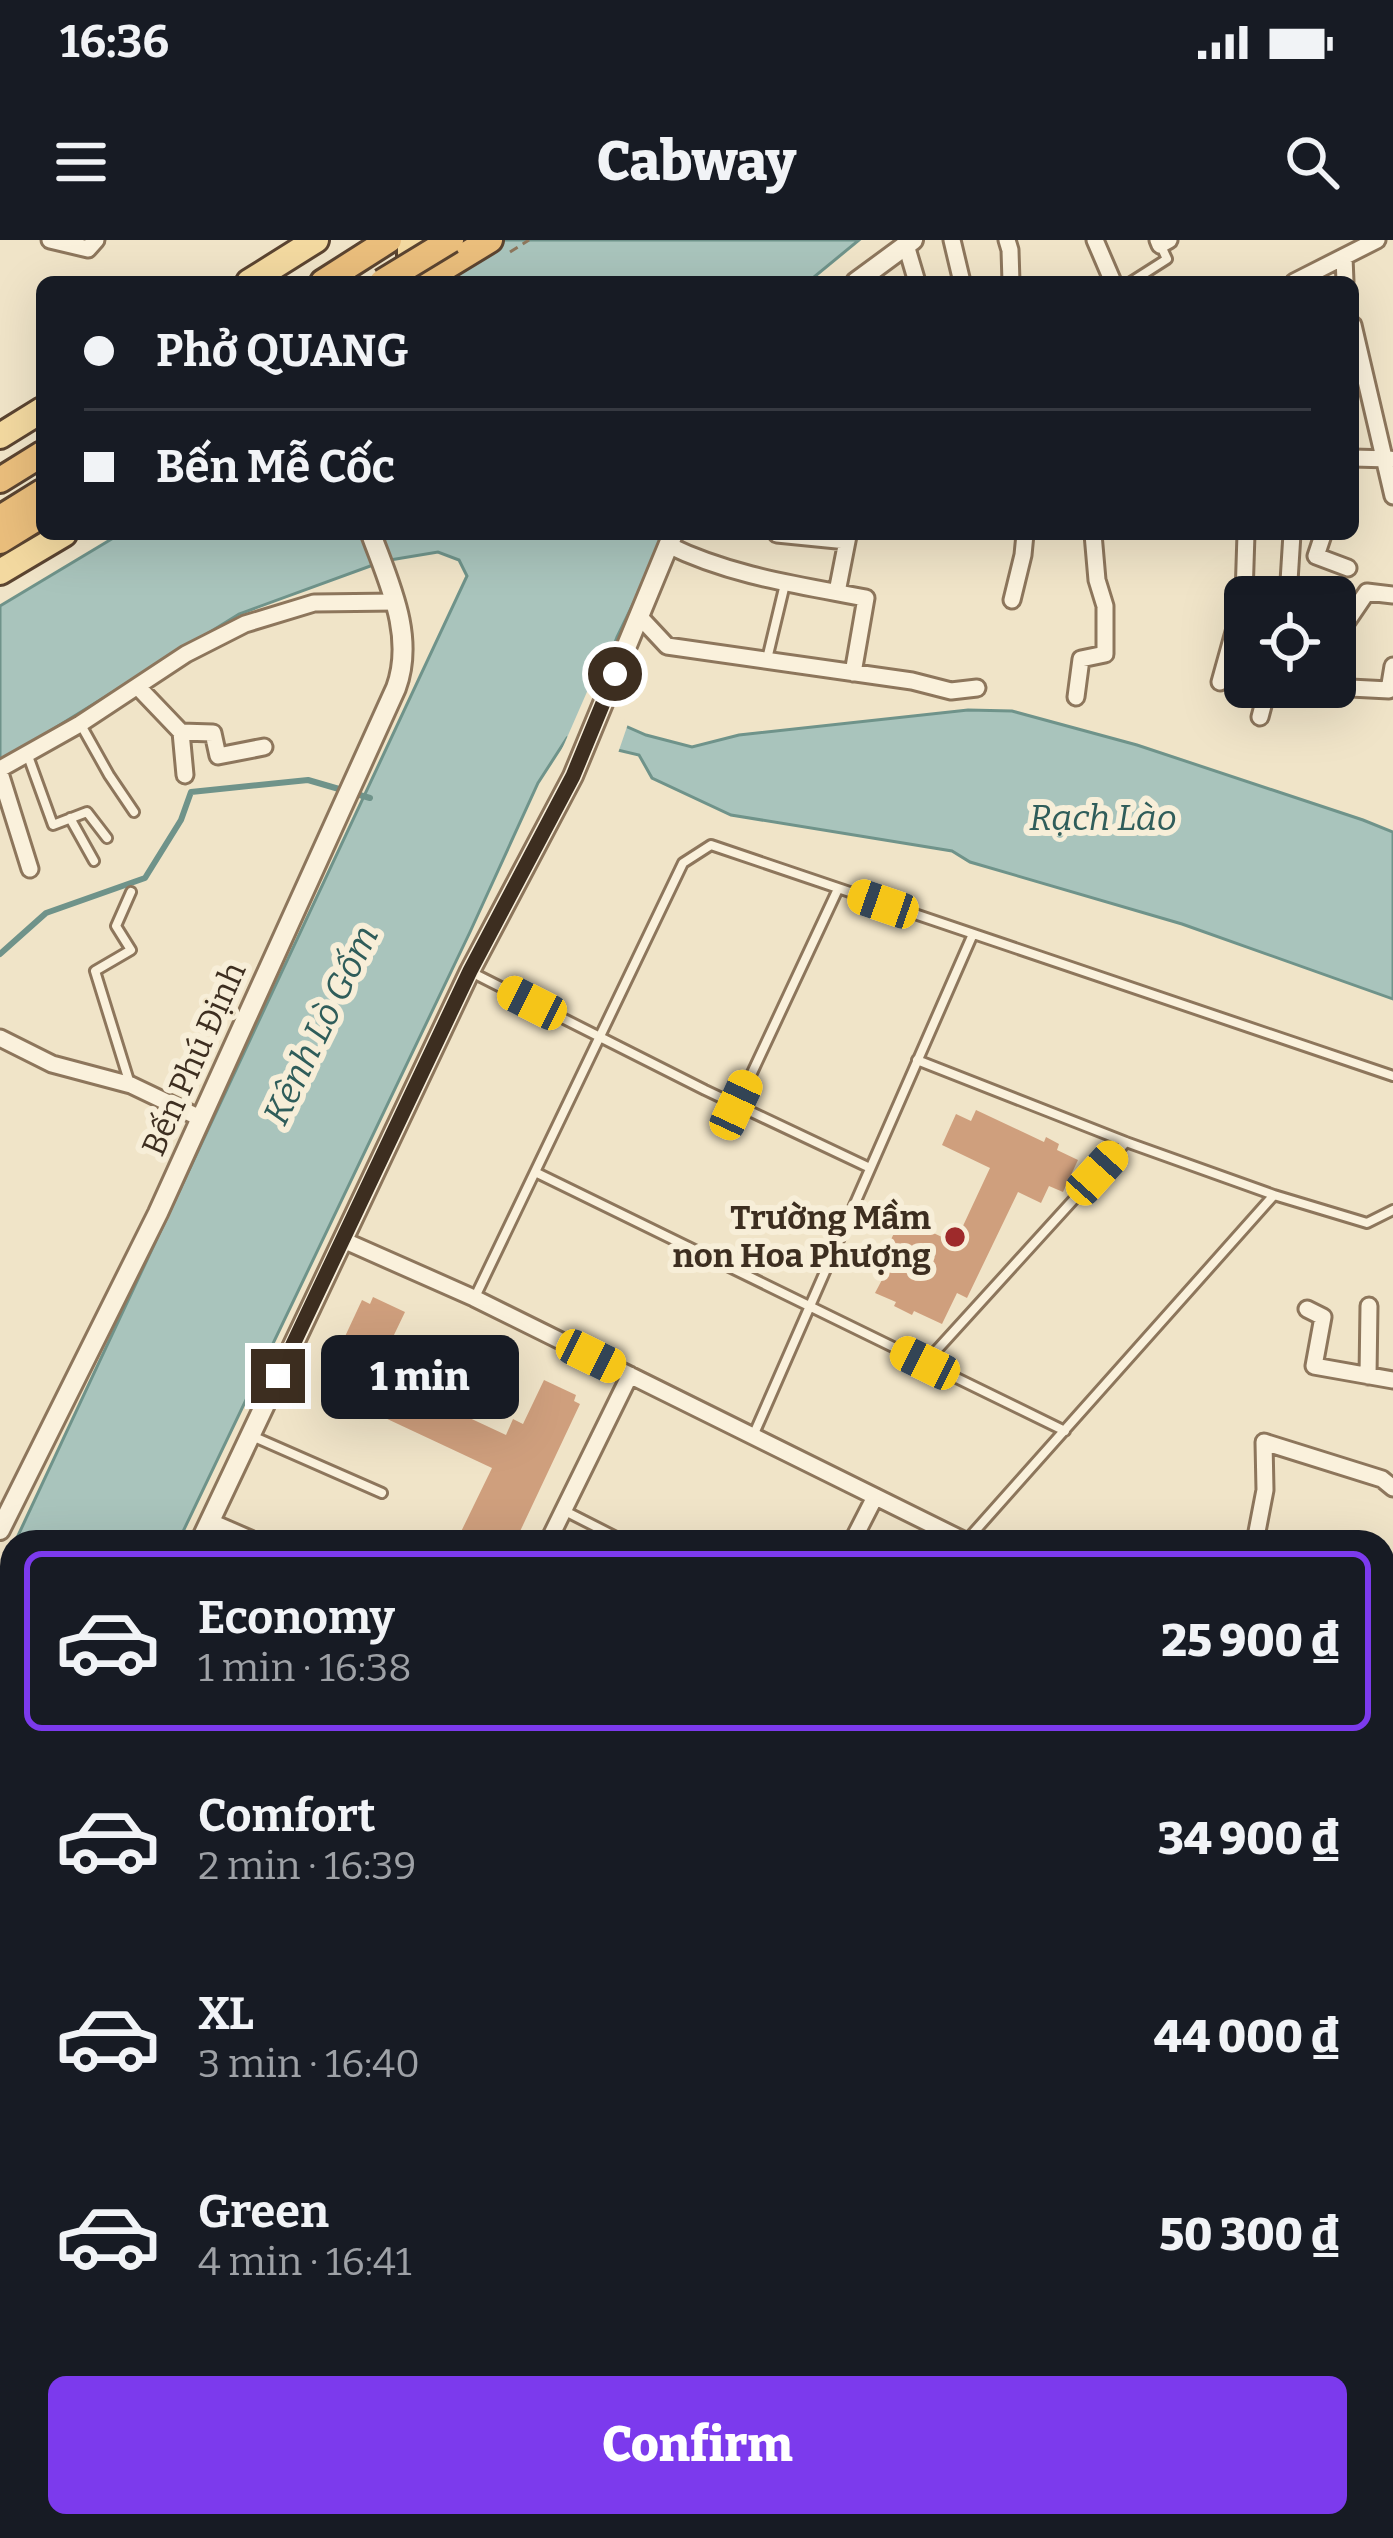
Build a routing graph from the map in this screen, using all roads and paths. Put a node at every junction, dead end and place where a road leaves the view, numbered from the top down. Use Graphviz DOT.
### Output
graph roads {
  1 [pos="50,240"];
  2 [pos="96,240"];
  3 [pos="316,240"];
  4 [pos="389,240"];
  5 [pos="410,240"];
  6 [pos="451,240"];
  7 [pos="490,240"];
  8 [pos="952,240"];
  9 [pos="1007,240"];
  10 [pos="1095,240"];
  11 [pos="1377,240"];
  12 [pos="910,242"];
  13 [pos="1162,242"];
  14 [pos="1351,250"];
  15 [pos="275,275"];
  16 [pos="332,276"];
  17 [pos="392,276"];
  18 [pos="410,276"];
  19 [pos="431,276"];
  20 [pos="864,276"];
  21 [pos="916,276"];
  22 [pos="961,276"];
  23 [pos="1011,276"];
  24 [pos="1111,276"];
  25 [pos="1140,276"];
  26 [pos="1305,276"];
  27 [pos="1359,348"];
  28 [pos="36,414"];
  29 [pos="0,436"];
  30 [pos="36,458"];
  31 [pos="1388,459"];
  32 [pos="0,480"];
  33 [pos="36,496"];
  34 [pos="1393,496"];
  35 [pos="0,518"];
  36 [pos="36,519"];
  37 [pos="54,540"];
  38 [pos="373,540"];
  39 [pos="671,540"];
  40 [pos="672,540"];
  41 [pos="847,540"];
  42 [pos="1024,540"];
  43 [pos="1094,540"];
  44 [pos="1246,540"];
  45 [pos="1292,540"];
  46 [pos="1321,540"];
  47 [pos="0,542"];
  48 [pos="1348,568"];
  49 [pos="0,572"];
  50 [pos="1289,576"];
  51 [pos="785,584"];
  52 [pos="837,592"];
  53 [pos="1393,595"];
  54 [pos="1012,600"];
  55 [pos="396,602"];
  56 [pos="1356,608"];
  57 [pos="639,616"];
  58 [pos="766,660"];
  59 [pos="1393,666"];
  60 [pos="853,673"];
  61 [pos="1220,682"];
  62 [pos="138,687"];
  63 [pos="977,688"];
  64 [pos="1356,688"];
  65 [pos="1076,697"];
  66 [pos="1262,708"];
  67 [pos="1260,717"];
  68 [pos="80,724"];
  69 [pos="181,732"];
  70 [pos="264,747"];
  71 [pos="28,755"];
  72 [pos="0,771"];
  73 [pos="185,775"];
  74 [pos="134,812"];
  75 [pos="70,818"];
  76 [pos="107,838"];
  77 [pos="94,860"];
  78 [pos="30,869"];
  79 [pos="838,888"];
  80 [pos="131,892"];
  81 [pos="973,934"];
  82 [pos="470,971"];
  83 [pos="600,1036"];
  84 [pos="0,1038"];
  85 [pos="917,1060"];
  86 [pos="1393,1076"];
  87 [pos="130,1085"];
  88 [pos="736,1105"];
  89 [pos="200,1118"];
  90 [pos="1126,1142"];
  91 [pos="870,1168"];
  92 [pos="535,1172"];
  93 [pos="1274,1195"];
  94 [pos="1393,1210"];
  95 [pos="343,1240"];
  96 [pos="474,1298"];
  97 [pos="810,1306"];
  98 [pos="1369,1306"];
  99 [pos="1307,1309"];
  100 [pos="925,1363"];
  101 [pos="630,1375"];
  102 [pos="1368,1376"];
  103 [pos="1393,1380"];
  104 [pos="1065,1431"];
  105 [pos="250,1435"];
  106 [pos="753,1436"];
  107 [pos="1393,1488"];
  108 [pos="382,1493"];
  109 [pos="875,1496"];
  110 [pos="564,1510"];
  111 [pos="209,1521"];
  112 [pos="0,1529"];
  113 [pos="205,1530"];
  114 [pos="230,1530"];
  115 [pos="554,1530"];
  116 [pos="603,1530"];
  117 [pos="858,1530"];
  118 [pos="942,1530"];
  119 [pos="977,1530"];
  120 [pos="1257,1530"];
  1 -- 2 [label="street"];
  3 -- 15 [label="main road"];
  4 -- 16 [label="highway"];
  5 -- 18 [label="main road"];
  6 -- 17 [label="highway, bridge"];
  7 -- 19 [label="highway"];
  8 -- 22 [label="street"];
  9 -- 23 [label="street"];
  10 -- 24 [label="street"];
  11 -- 14 [label="street"];
  12 -- 20 [label="street"];
  12 -- 21 [label="street"];
  13 -- 25 [label="lane"];
  14 -- 26 [label="street"];
  27 -- 31 [label="street"];
  28 -- 29 [label="main road"];
  30 -- 32 [label="highway"];
  31 -- 34 [label="street"];
  33 -- 35 [label="highway"];
  36 -- 47 [label="highway"];
  37 -- 49 [label="main road"];
  38 -- 55 [label="street, Bến Phú Định"];
  39 -- 57 [label="street"];
  40 -- 51 [label="street"];
  41 -- 52 [label="street"];
  42 -- 54 [label="street"];
  43 -- 65 [label="street"];
  44 -- 61 [label="street"];
  45 -- 50 [label="street"];
  46 -- 48 [label="street"];
  51 -- 52 [label="street"];
  51 -- 58 [label="lane"];
  52 -- 60 [label="street"];
  53 -- 56 [label="street"];
  55 -- 62 [label="street"];
  55 -- 89 [label="street, Bến Phú Định"];
  57 -- 58 [label="street"];
  57 -- 82 [label="street"];
  58 -- 60 [label="street"];
  59 -- 64 [label="street"];
  60 -- 63 [label="street"];
  62 -- 68 [label="street"];
  62 -- 69 [label="street"];
  66 -- 67 [label="street"];
  68 -- 71 [label="street"];
  68 -- 74 [label="lane"];
  69 -- 70 [label="street"];
  69 -- 73 [label="street"];
  71 -- 72 [label="street"];
  71 -- 75 [label="lane"];
  72 -- 78 [label="street"];
  75 -- 76 [label="lane"];
  75 -- 77 [label="lane"];
  79 -- 81 [label="lane"];
  79 -- 83 [label="lane"];
  79 -- 88 [label="lane"];
  80 -- 87 [label="lane"];
  81 -- 85 [label="lane"];
  81 -- 86 [label="lane"];
  82 -- 83 [label="lane"];
  82 -- 95 [label="street"];
  83 -- 88 [label="lane"];
  83 -- 92 [label="lane"];
  84 -- 87 [label="street"];
  85 -- 90 [label="lane"];
  85 -- 91 [label="lane"];
  87 -- 89 [label="street"];
  88 -- 91 [label="lane"];
  89 -- 112 [label="street, Bến Phú Định"];
  90 -- 93 [label="lane"];
  90 -- 100 [label="lane"];
  91 -- 97 [label="lane"];
  92 -- 96 [label="lane"];
  92 -- 97 [label="lane"];
  93 -- 94 [label="lane"];
  93 -- 104 [label="lane"];
  95 -- 96 [label="street"];
  95 -- 105 [label="street"];
  96 -- 101 [label="street"];
  97 -- 100 [label="lane"];
  97 -- 106 [label="lane"];
  98 -- 102 [label="street"];
  99 -- 102 [label="street"];
  100 -- 104 [label="lane"];
  101 -- 106 [label="street"];
  101 -- 110 [label="street"];
  102 -- 103 [label="street"];
  104 -- 119 [label="lane"];
  105 -- 108 [label="lane"];
  105 -- 111 [label="street"];
  106 -- 109 [label="street"];
  107 -- 120 [label="street"];
  109 -- 117 [label="street"];
  109 -- 118 [label="street"];
  110 -- 115 [label="street"];
  110 -- 116 [label="lane"];
  111 -- 113 [label="street"];
  111 -- 114 [label="street"];
}
